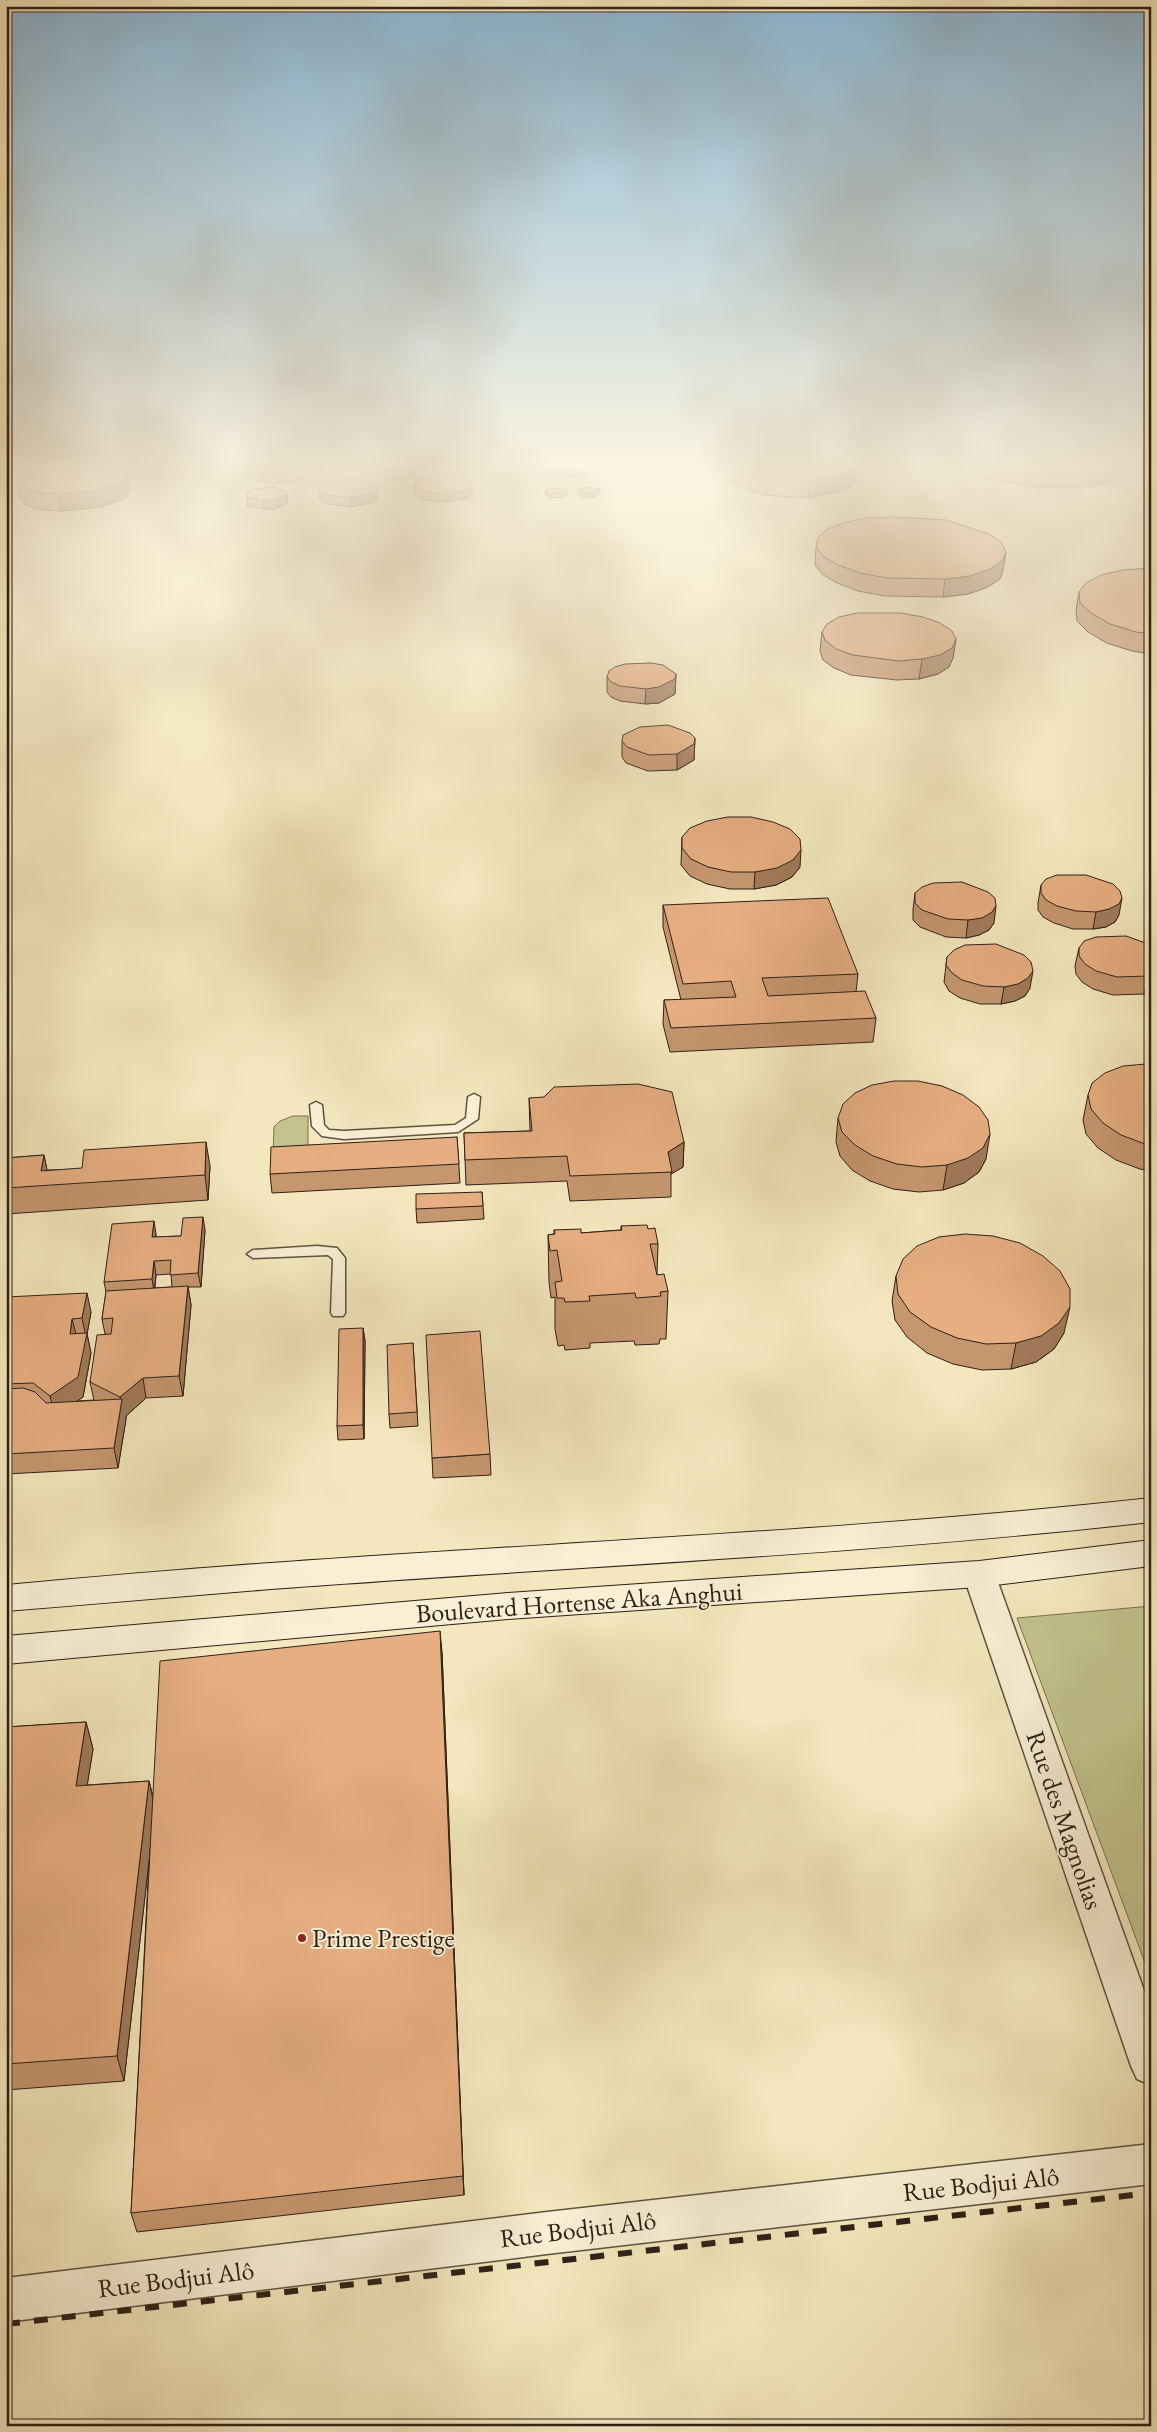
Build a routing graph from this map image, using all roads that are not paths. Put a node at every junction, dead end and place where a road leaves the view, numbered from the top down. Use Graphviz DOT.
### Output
graph roads {
  1 [pos="474,1097"];
  2 [pos="316,1105"];
  3 [pos="253,1254"];
  4 [pos="338,1313"];
  5 [pos="1151,1510"];
  6 [pos="1151,1553"];
  7 [pos="979,1574"];
  8 [pos="6,1598"];
  9 [pos="6,1650"];
  10 [pos="1151,2066"];
  11 [pos="1151,2164"];
  12 [pos="6,2300"];
  1 -- 2 [label="lane"];
  3 -- 4 [label="lane"];
  5 -- 8 [label="main road, Boulevard Hortense Aka Anghui"];
  6 -- 7 [label="main road, Boulevard Hortense Aka Anghui"];
  7 -- 9 [label="main road, Boulevard Hortense Aka Anghui"];
  7 -- 10 [label="street, Rue des Magnolias"];
  11 -- 12 [label="street, Rue Bodjui Alô"];
}
